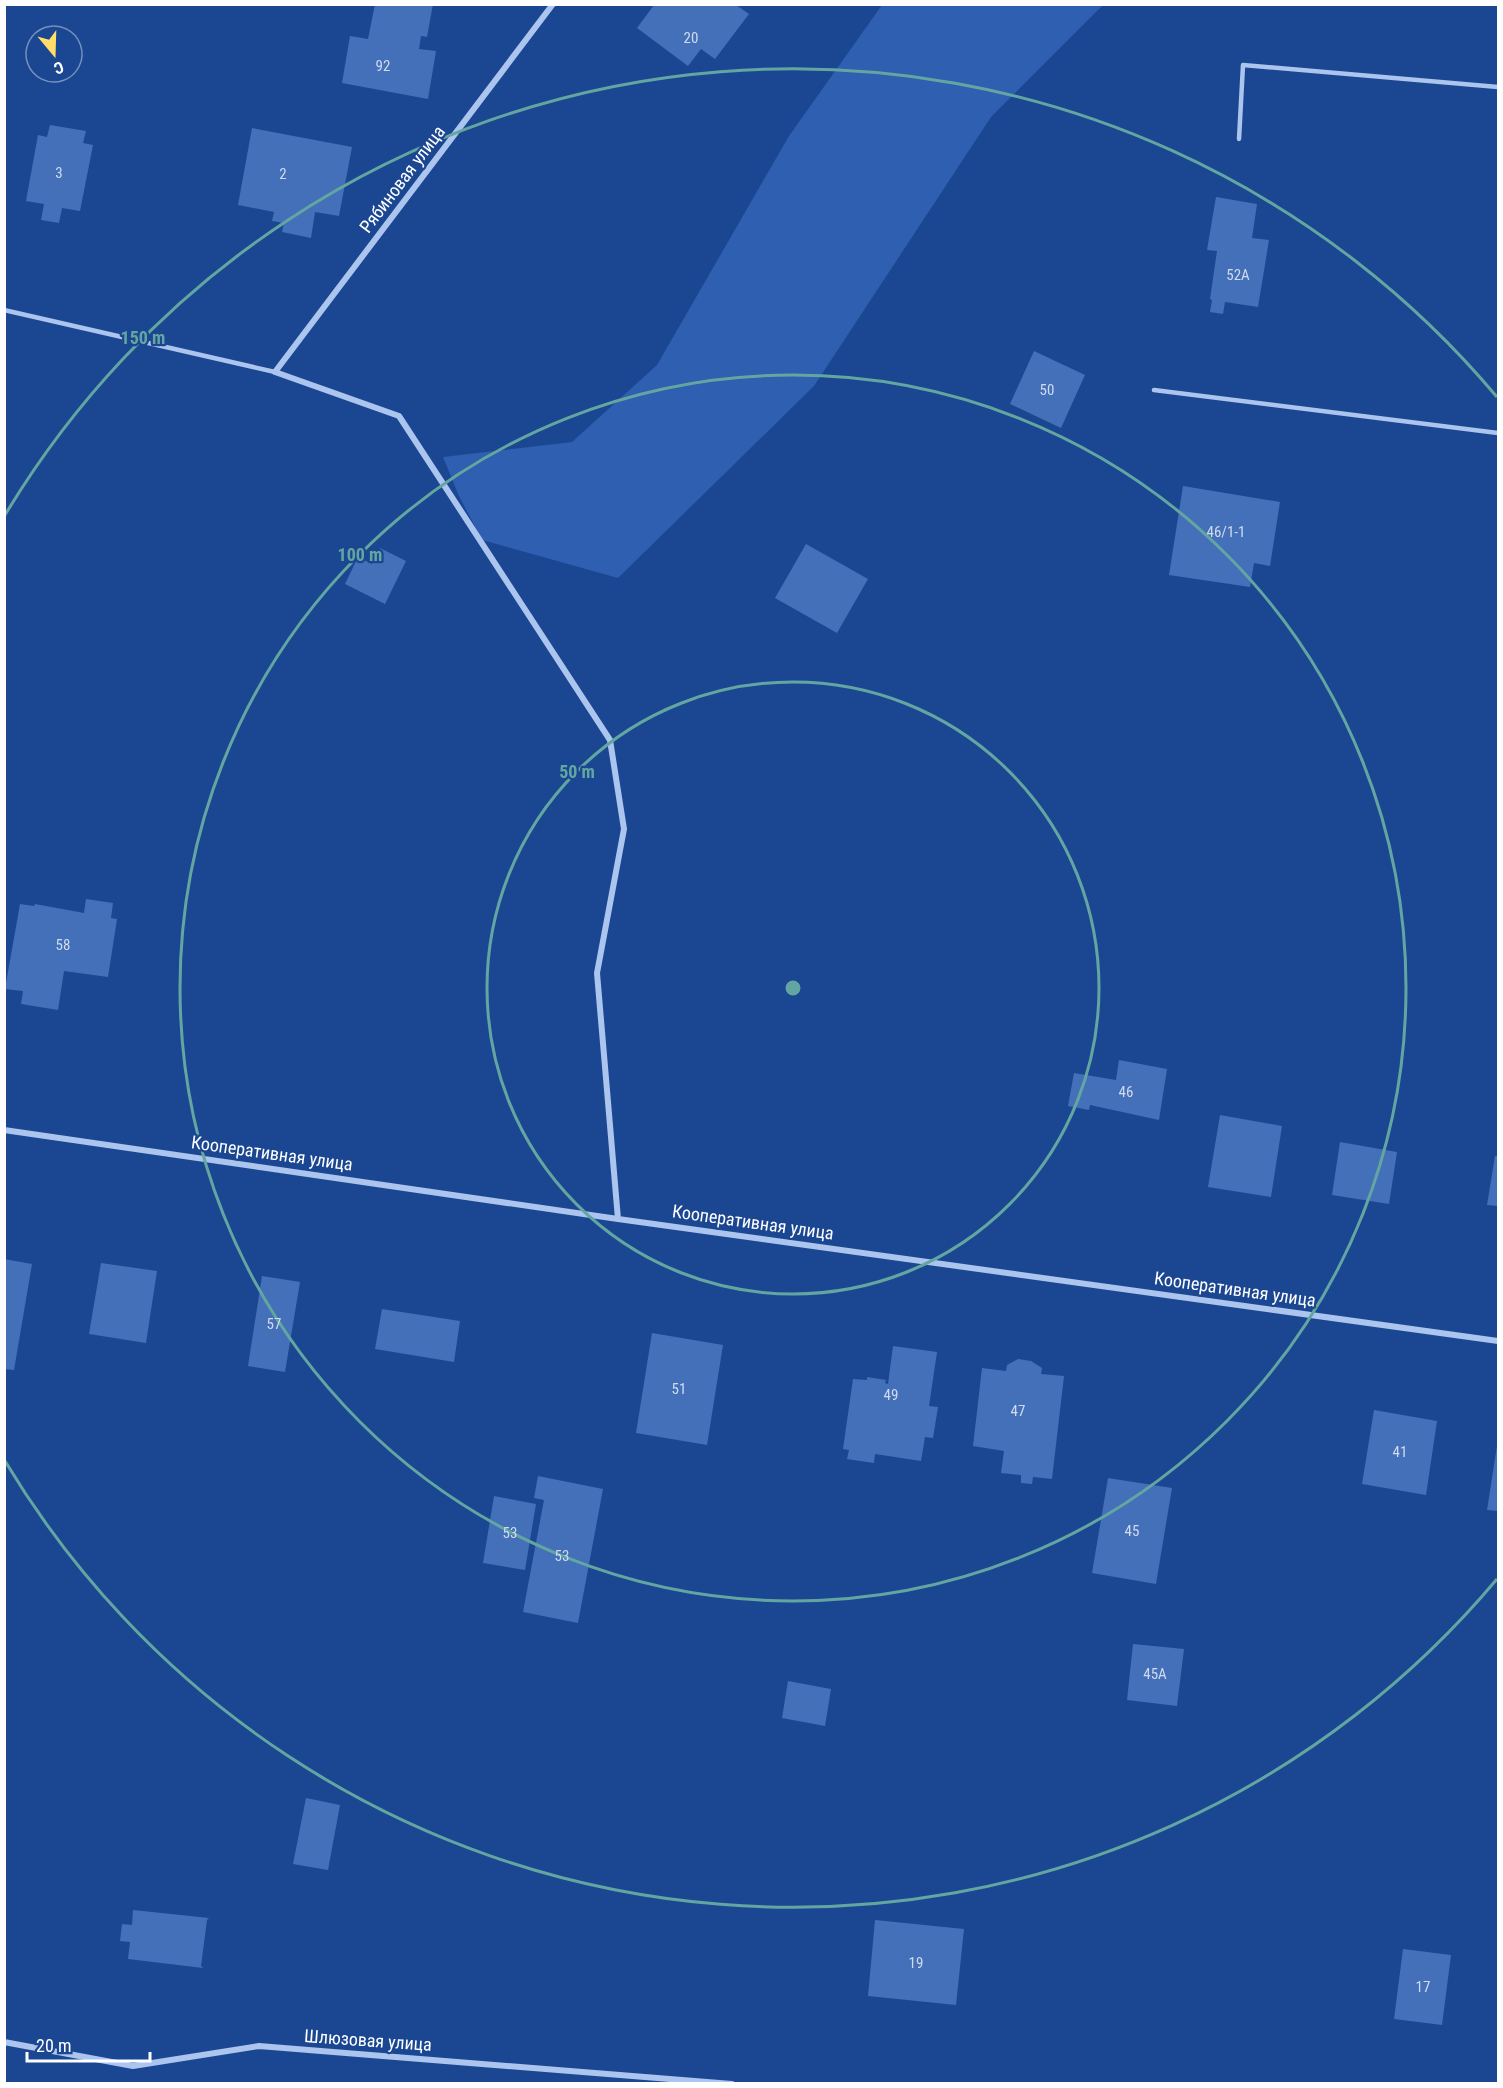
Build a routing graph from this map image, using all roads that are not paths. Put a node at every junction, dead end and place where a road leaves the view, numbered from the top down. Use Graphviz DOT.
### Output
graph roads {
  1 [pos="553,4"];
  2 [pos="1498,87"];
  3 [pos="1239,139"];
  4 [pos="4,310"];
  5 [pos="275,372"];
  6 [pos="1154,390"];
  7 [pos="1498,433"];
  8 [pos="4,1130"];
  9 [pos="618,1219"];
  10 [pos="1498,1341"];
  11 [pos="4,2042"];
  12 [pos="732,2084"];
  1 -- 5 [label="street, Рябиновая улица"];
  2 -- 3 [label="lane"];
  4 -- 5 [label="lane"];
  5 -- 9 [label="street"];
  6 -- 7 [label="lane"];
  8 -- 9 [label="street, Кооперативная улица"];
  9 -- 10 [label="street, Кооперативная улица"];
  11 -- 12 [label="street, Шлюзовая улица"];
}
